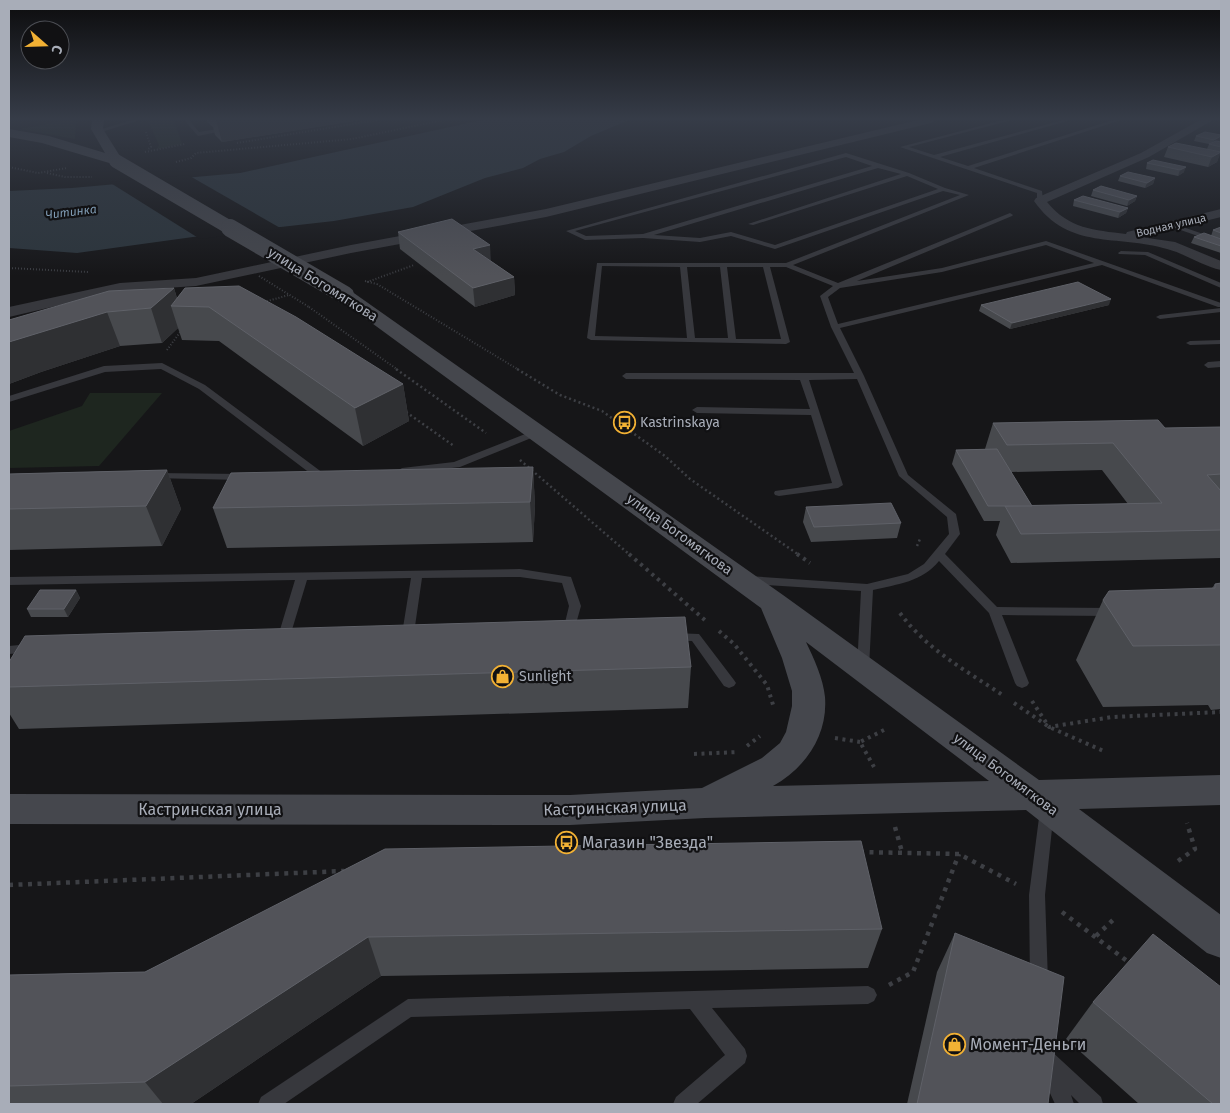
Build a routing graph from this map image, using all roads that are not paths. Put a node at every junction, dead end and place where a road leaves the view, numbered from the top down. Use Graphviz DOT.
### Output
graph roads {
  1 [pos="135,172"];
  2 [pos="716,172"];
  3 [pos="784,172"];
  4 [pos="858,172"];
  5 [pos="900,172"];
  6 [pos="981,172"];
  7 [pos="1106,172"];
  8 [pos="907,174"];
  9 [pos="943,189"];
  10 [pos="1040,201"];
  11 [pos="1221,213"];
  12 [pos="1010,214"];
  13 [pos="751,224"];
  14 [pos="1171,225"];
  15 [pos="642,236"];
  16 [pos="1121,237"];
  17 [pos="1221,242"];
  18 [pos="1121,253"];
  19 [pos="1102,263"];
  20 [pos="684,265"];
  21 [pos="723,265"];
  22 [pos="766,265"];
  23 [pos="787,265"];
  24 [pos="1221,266"];
  25 [pos="838,286"];
  26 [pos="1221,286"];
  27 [pos="1221,305"];
  28 [pos="28,307"];
  29 [pos="54,310"];
  30 [pos="1221,310"];
  31 [pos="9,312"];
  32 [pos="1160,317"];
  33 [pos="835,328"];
  34 [pos="691,340"];
  35 [pos="732,341"];
  36 [pos="1221,342"];
  37 [pos="1190,343"];
  38 [pos="1221,364"];
  39 [pos="1208,365"];
  40 [pos="626,376"];
  41 [pos="860,376"];
  42 [pos="804,377"];
  43 [pos="9,399"];
  44 [pos="697,410"];
  45 [pos="815,412"];
  46 [pos="538,432"];
  47 [pos="390,472"];
  48 [pos="146,476"];
  49 [pos="254,477"];
  50 [pos="303,478"];
  51 [pos="779,493"];
  52 [pos="940,555"];
  53 [pos="417,575"];
  54 [pos="302,576"];
  55 [pos="744,580"];
  56 [pos="9,581"];
  57 [pos="867,588"];
  58 [pos="772,600"];
  59 [pos="994,611"];
  60 [pos="1125,612"];
  61 [pos="656,638"];
  62 [pos="568,639"];
  63 [pos="406,642"];
  64 [pos="281,645"];
  65 [pos="41,649"];
  66 [pos="9,650"];
  67 [pos="863,668"];
  68 [pos="729,683"];
  69 [pos="1022,683"];
  70 [pos="1221,790"];
  71 [pos="1040,799"];
  72 [pos="705,803"];
  73 [pos="9,809"];
  74 [pos="1221,939"];
  75 [pos="868,995"];
  76 [pos="1039,995"];
  77 [pos="694,1000"];
  78 [pos="1040,1035"];
  79 [pos="1040,1055"];
  80 [pos="1037,1084"];
  81 [pos="268,1104"];
  82 [pos="683,1104"];
  83 [pos="1065,1104"];
  84 [pos="1094,1104"];
  1 -- 46 [label="main road, улица Богомягкова, bridge"];
  2 -- 28 [label="street"];
  3 -- 15 [label="lane"];
  4 -- 15 [label="lane"];
  5 -- 8 [label="lane"];
  6 -- 10 [label="lane"];
  7 -- 10 [label="street"];
  8 -- 9 [label="lane"];
  8 -- 13 [label="lane"];
  9 -- 15 [label="lane"];
  9 -- 23 [label="lane"];
  10 -- 16 [label="street"];
  11 -- 14 [label="street, Водная улица"];
  12 -- 25 [label="lane"];
  14 -- 16 [label="street, Водная улица"];
  14 -- 17 [label="lane"];
  16 -- 24 [label="street"];
  18 -- 26 [label="lane"];
  19 -- 25 [label="lane"];
  19 -- 27 [label="lane"];
  19 -- 33 [label="lane"];
  20 -- 21 [label="lane"];
  20 -- 34 [label="lane"];
  20 -- 34 [label="lane"];
  21 -- 22 [label="lane"];
  21 -- 35 [label="lane"];
  22 -- 23 [label="lane"];
  22 -- 35 [label="lane"];
  23 -- 25 [label="lane"];
  25 -- 33 [label="lane"];
  28 -- 29 [label="lane"];
  28 -- 31 [label="street"];
  30 -- 32 [label="lane"];
  33 -- 41 [label="lane"];
  34 -- 35 [label="lane"];
  36 -- 37 [label="lane"];
  38 -- 39 [label="lane"];
  40 -- 42 [label="lane"];
  41 -- 42 [label="lane"];
  41 -- 52 [label="lane"];
  42 -- 45 [label="lane"];
  43 -- 50 [label="lane"];
  44 -- 45 [label="lane"];
  45 -- 51 [label="lane"];
  46 -- 47 [label="lane"];
  46 -- 55 [label="main road, улица Богомягкова"];
  48 -- 49 [label="lane"];
  52 -- 57 [label="lane"];
  52 -- 59 [label="lane"];
  53 -- 54 [label="lane"];
  53 -- 62 [label="lane"];
  53 -- 63 [label="lane"];
  54 -- 56 [label="lane"];
  54 -- 64 [label="lane"];
  55 -- 57 [label="lane"];
  55 -- 58 [label="main road, улица Богомягкова"];
  57 -- 67 [label="lane"];
  58 -- 67 [label="main road, улица Богомягкова"];
  58 -- 72 [label="main road"];
  59 -- 60 [label="lane"];
  59 -- 69 [label="lane"];
  61 -- 68 [label="lane"];
  65 -- 66 [label="lane"];
  67 -- 71 [label="main road, улица Богомягкова"];
  70 -- 71 [label="main road, Кастринская улица"];
  71 -- 72 [label="main road, Кастринская улица"];
  71 -- 74 [label="main road, улица Богомягкова"];
  71 -- 76 [label="lane"];
  72 -- 73 [label="main road, Кастринская улица"];
  75 -- 77 [label="lane"];
  77 -- 81 [label="lane"];
  77 -- 82 [label="lane"];
  78 -- 79 [label="lane"];
  79 -- 80 [label="lane"];
  79 -- 83 [label="lane"];
  79 -- 84 [label="lane"];
}
